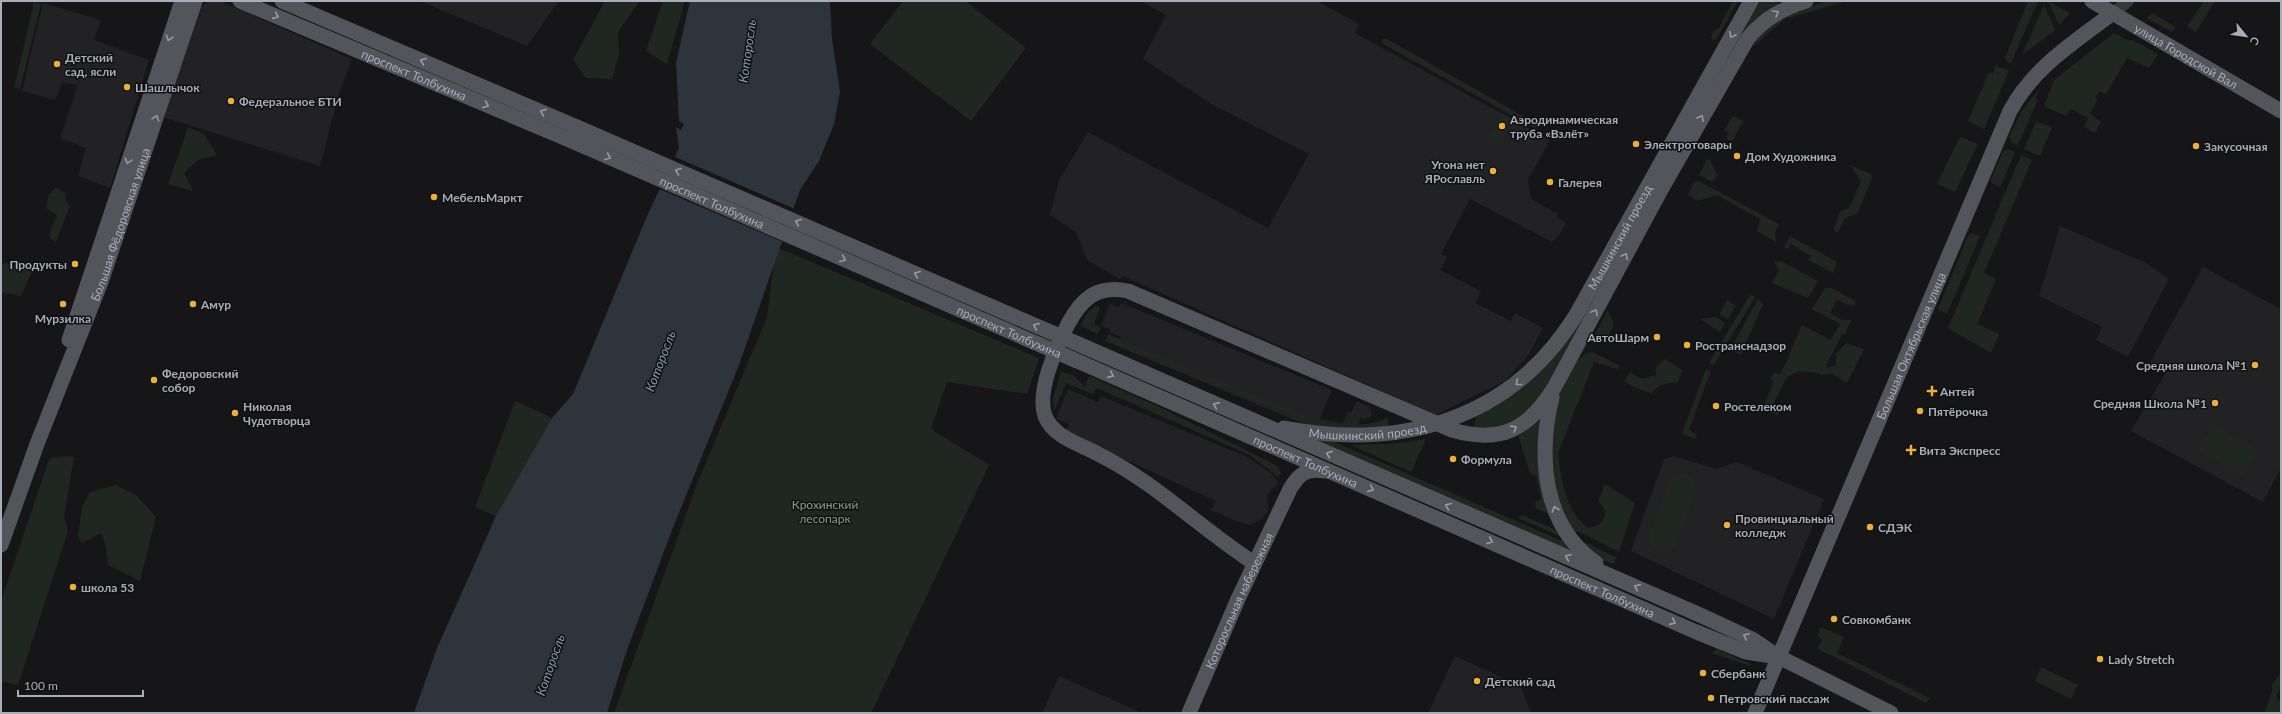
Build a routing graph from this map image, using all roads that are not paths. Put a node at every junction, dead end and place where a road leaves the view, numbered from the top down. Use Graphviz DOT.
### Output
graph roads {
  1 [pos="240,1"];
  2 [pos="282,1"];
  3 [pos="1751,1"];
  4 [pos="1792,1"];
  5 [pos="1805,1"];
  6 [pos="2092,1"];
  7 [pos="2128,1"];
  8 [pos="192,2"];
  9 [pos="2113,13"];
  10 [pos="2281,111"];
  11 [pos="1554,388"];
  12 [pos="1398,407"];
  13 [pos="1473,410"];
  14 [pos="1251,421"];
  15 [pos="1437,424"];
  16 [pos="1393,433"];
  17 [pos="1477,435"];
  18 [pos="1271,445"];
  19 [pos="1331,472"];
  20 [pos="1290,489"];
  21 [pos="1,545"];
  22 [pos="1254,563"];
  23 [pos="1616,578"];
  24 [pos="1779,657"];
  25 [pos="1189,713"];
  26 [pos="1755,713"];
  27 [pos="1891,713"];
  1 -- 18 [label="main road, проспект Толбухина, one-way, bridge"];
  14 -- 2 [label="main road, проспект Толбухина, one-way, bridge"];
  3 -- 13 [label="main road, Мышкинский проезд, one-way"];
  4 -- 5 [label="main road"];
  11 -- 5 [label="main road, Мышкинский проезд, one-way"];
  6 -- 9 [label="main road, улица Городской Вал"];
  7 -- 9 [label="street"];
  8 -- 21 [label="main road, Большая Фёдоровская улица"];
  9 -- 10 [label="main road, улица Городской Вал"];
  9 -- 24 [label="main road, Большая Октябрьская улица"];
  17 -- 11 [label="main road, Мышкинский проезд, one-way"];
  23 -- 11 [label="main road, Мышкинский проезд, one-way"];
  12 -- 15 [label="main road"];
  12 -- 16 [label="main road"];
  12 -- 22 [label="main road"];
  13 -- 15 [label="main road, Мышкинский проезд"];
  13 -- 17 [label="main road"];
  14 -- 16 [label="main road, Мышкинский проезд"];
  23 -- 14 [label="main road, проспект Толбухина, one-way"];
  15 -- 16 [label="main road, Мышкинский проезд"];
  15 -- 17 [label="main road, Мышкинский проезд"];
  18 -- 19 [label="main road, проспект Толбухина"];
  18 -- 20 [label="main road"];
  19 -- 20 [label="main road"];
  19 -- 24 [label="main road, проспект Толбухина, one-way"];
  20 -- 22 [label="main road, Которосльная набережная"];
  22 -- 25 [label="main road, Которосльная набережная"];
  24 -- 23 [label="main road, проспект Толбухина, one-way"];
  24 -- 26 [label="main road, Большая Октябрьская улица"];
  24 -- 27 [label="main road, проспект Толбухина"];
}
